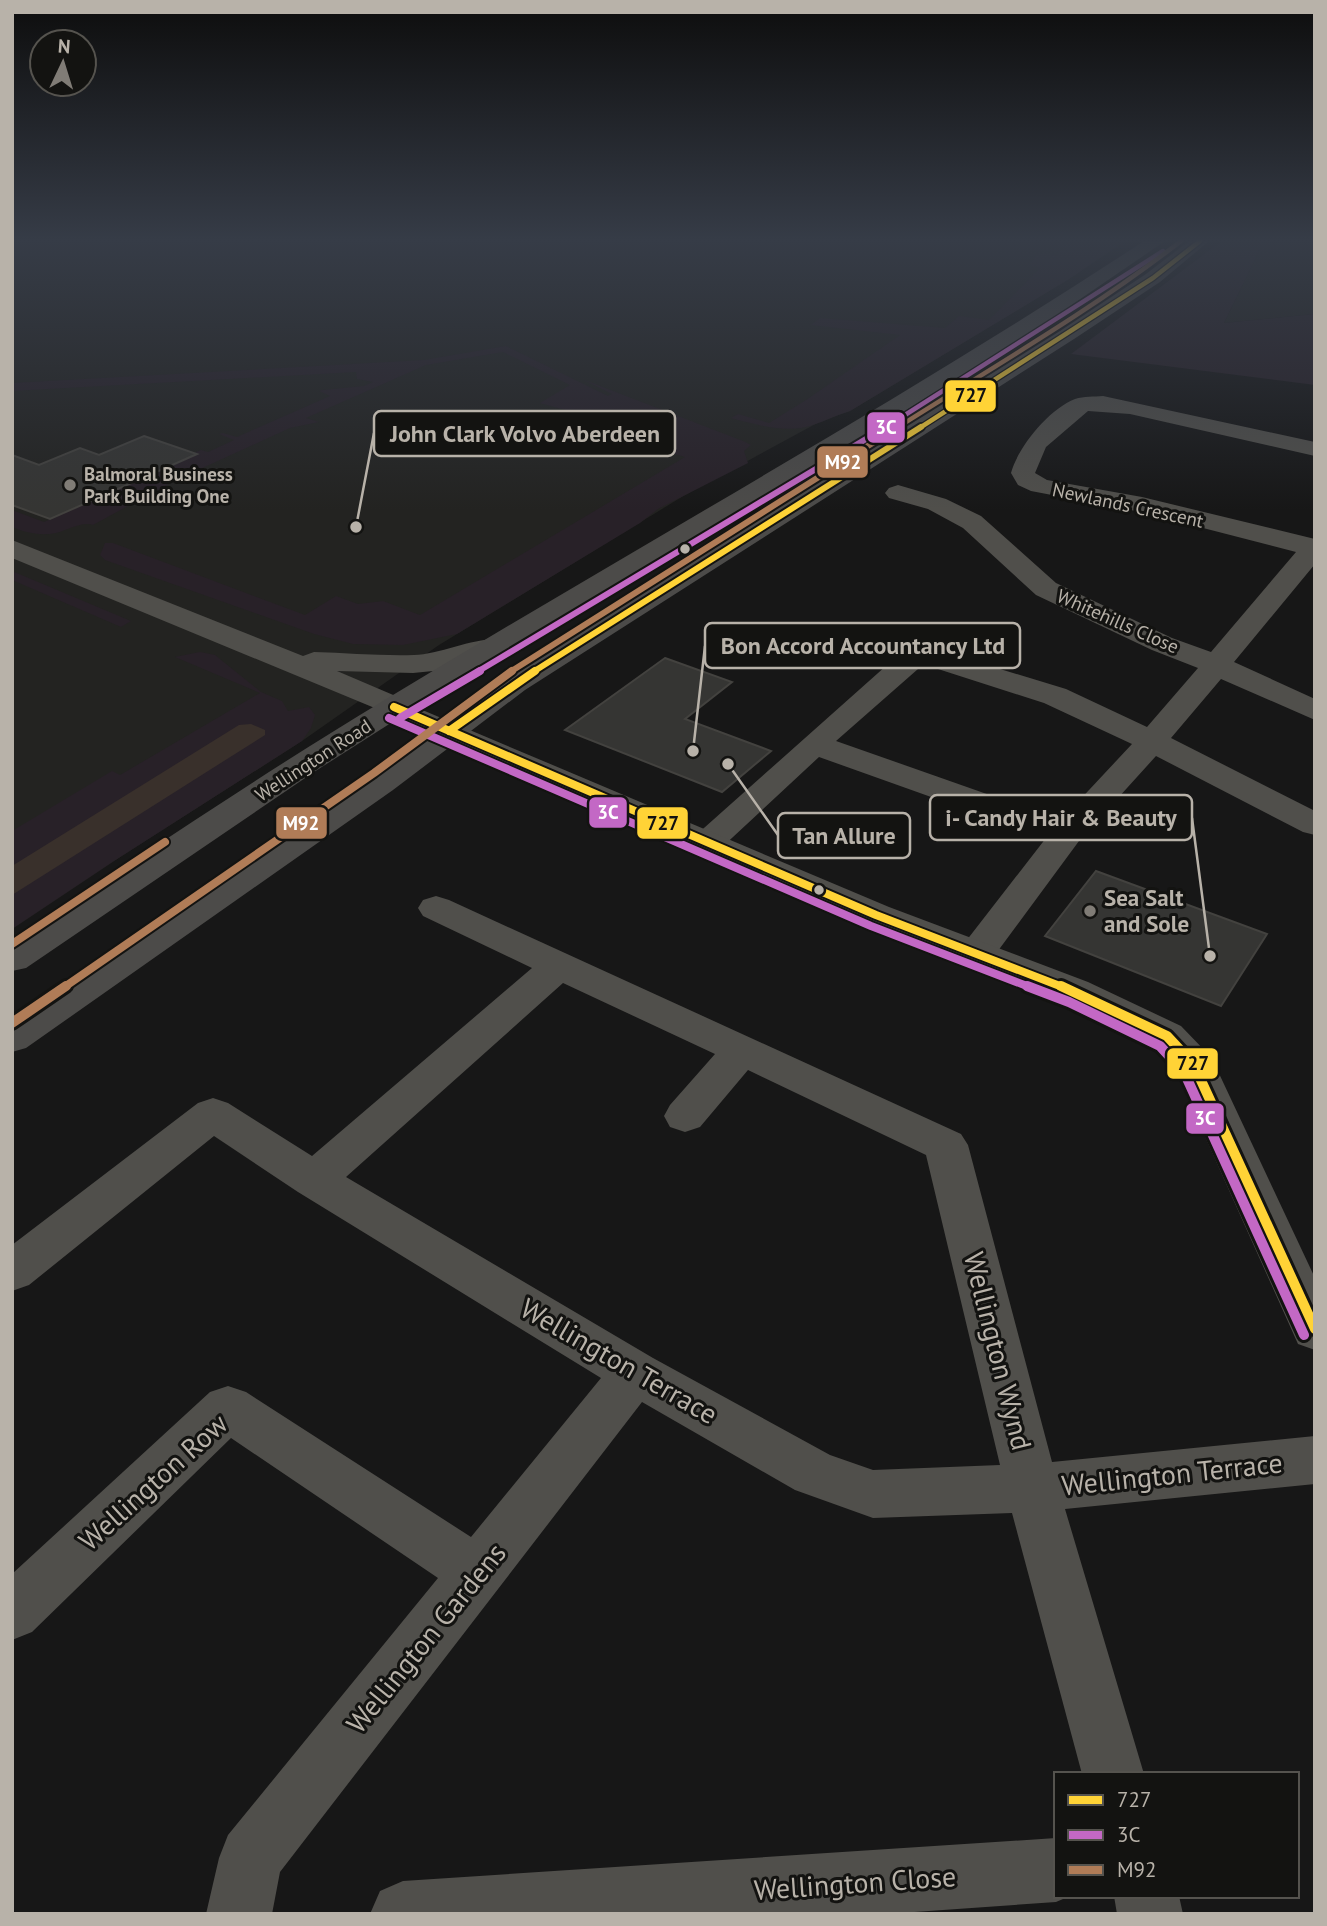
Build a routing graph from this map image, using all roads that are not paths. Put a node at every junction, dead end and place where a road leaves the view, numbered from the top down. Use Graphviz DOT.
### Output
graph roads {
  1 [pos="1020,331"];
  2 [pos="1073,331"];
  3 [pos="1315,449"];
  4 [pos="898,493"];
  5 [pos="12,548"];
  6 [pos="1314,548"];
  7 [pos="495,646"];
  8 [pos="288,660"];
  9 [pos="1214,665"];
  10 [pos="394,707"];
  11 [pos="1315,711"];
  12 [pos="449,731"];
  13 [pos="1152,741"];
  14 [pos="814,744"];
  15 [pos="1315,825"];
  16 [pos="1068,834"];
  17 [pos="707,843"];
  18 [pos="436,908"];
  19 [pos="975,954"];
  20 [pos="12,960"];
  21 [pos="559,965"];
  22 [pos="12,1038"];
  23 [pos="743,1049"];
  24 [pos="685,1116"];
  25 [pos="314,1180"];
  26 [pos="12,1272"];
  27 [pos="1315,1330"];
  28 [pos="635,1373"];
  29 [pos="1315,1460"];
  30 [pos="1032,1488"];
  31 [pos="478,1573"];
  32 [pos="12,1612"];
  33 [pos="1112,1772"];
  34 [pos="1054,1870"];
  35 [pos="239,1914"];
  36 [pos="403,1914"];
  1 -- 7 [label="main road, Wellington Road"];
  2 -- 12 [label="main road"];
  3 -- 6 [label="street, Newlands Crescent"];
  4 -- 9 [label="street, Whitehills Close"];
  5 -- 8 [label="street"];
  6 -- 9 [label="street"];
  7 -- 8 [label="street"];
  7 -- 10 [label="main road, Wellington Road"];
  8 -- 10 [label="street"];
  9 -- 11 [label="street, Whitehills Close"];
  9 -- 13 [label="street"];
  10 -- 12 [label="street"];
  10 -- 20 [label="main road, Wellington Road"];
  12 -- 17 [label="street"];
  12 -- 22 [label="main road"];
  13 -- 14 [label="street"];
  13 -- 15 [label="street"];
  13 -- 16 [label="street"];
  14 -- 16 [label="street"];
  14 -- 17 [label="street"];
  16 -- 19 [label="street"];
  17 -- 19 [label="street"];
  18 -- 21 [label="street"];
  19 -- 27 [label="street"];
  21 -- 23 [label="street"];
  21 -- 25 [label="street"];
  23 -- 24 [label="street"];
  23 -- 30 [label="street, Wellington Wynd"];
  25 -- 26 [label="street, Wellington Terrace"];
  25 -- 28 [label="street, Wellington Terrace"];
  28 -- 30 [label="street, Wellington Terrace"];
  28 -- 31 [label="street, Wellington Gardens"];
  29 -- 30 [label="street, Wellington Terrace"];
  30 -- 33 [label="street, Wellington Wynd"];
  31 -- 32 [label="street, Wellington Row"];
  31 -- 35 [label="street, Wellington Gardens"];
  34 -- 36 [label="street, Wellington Close"];
}
